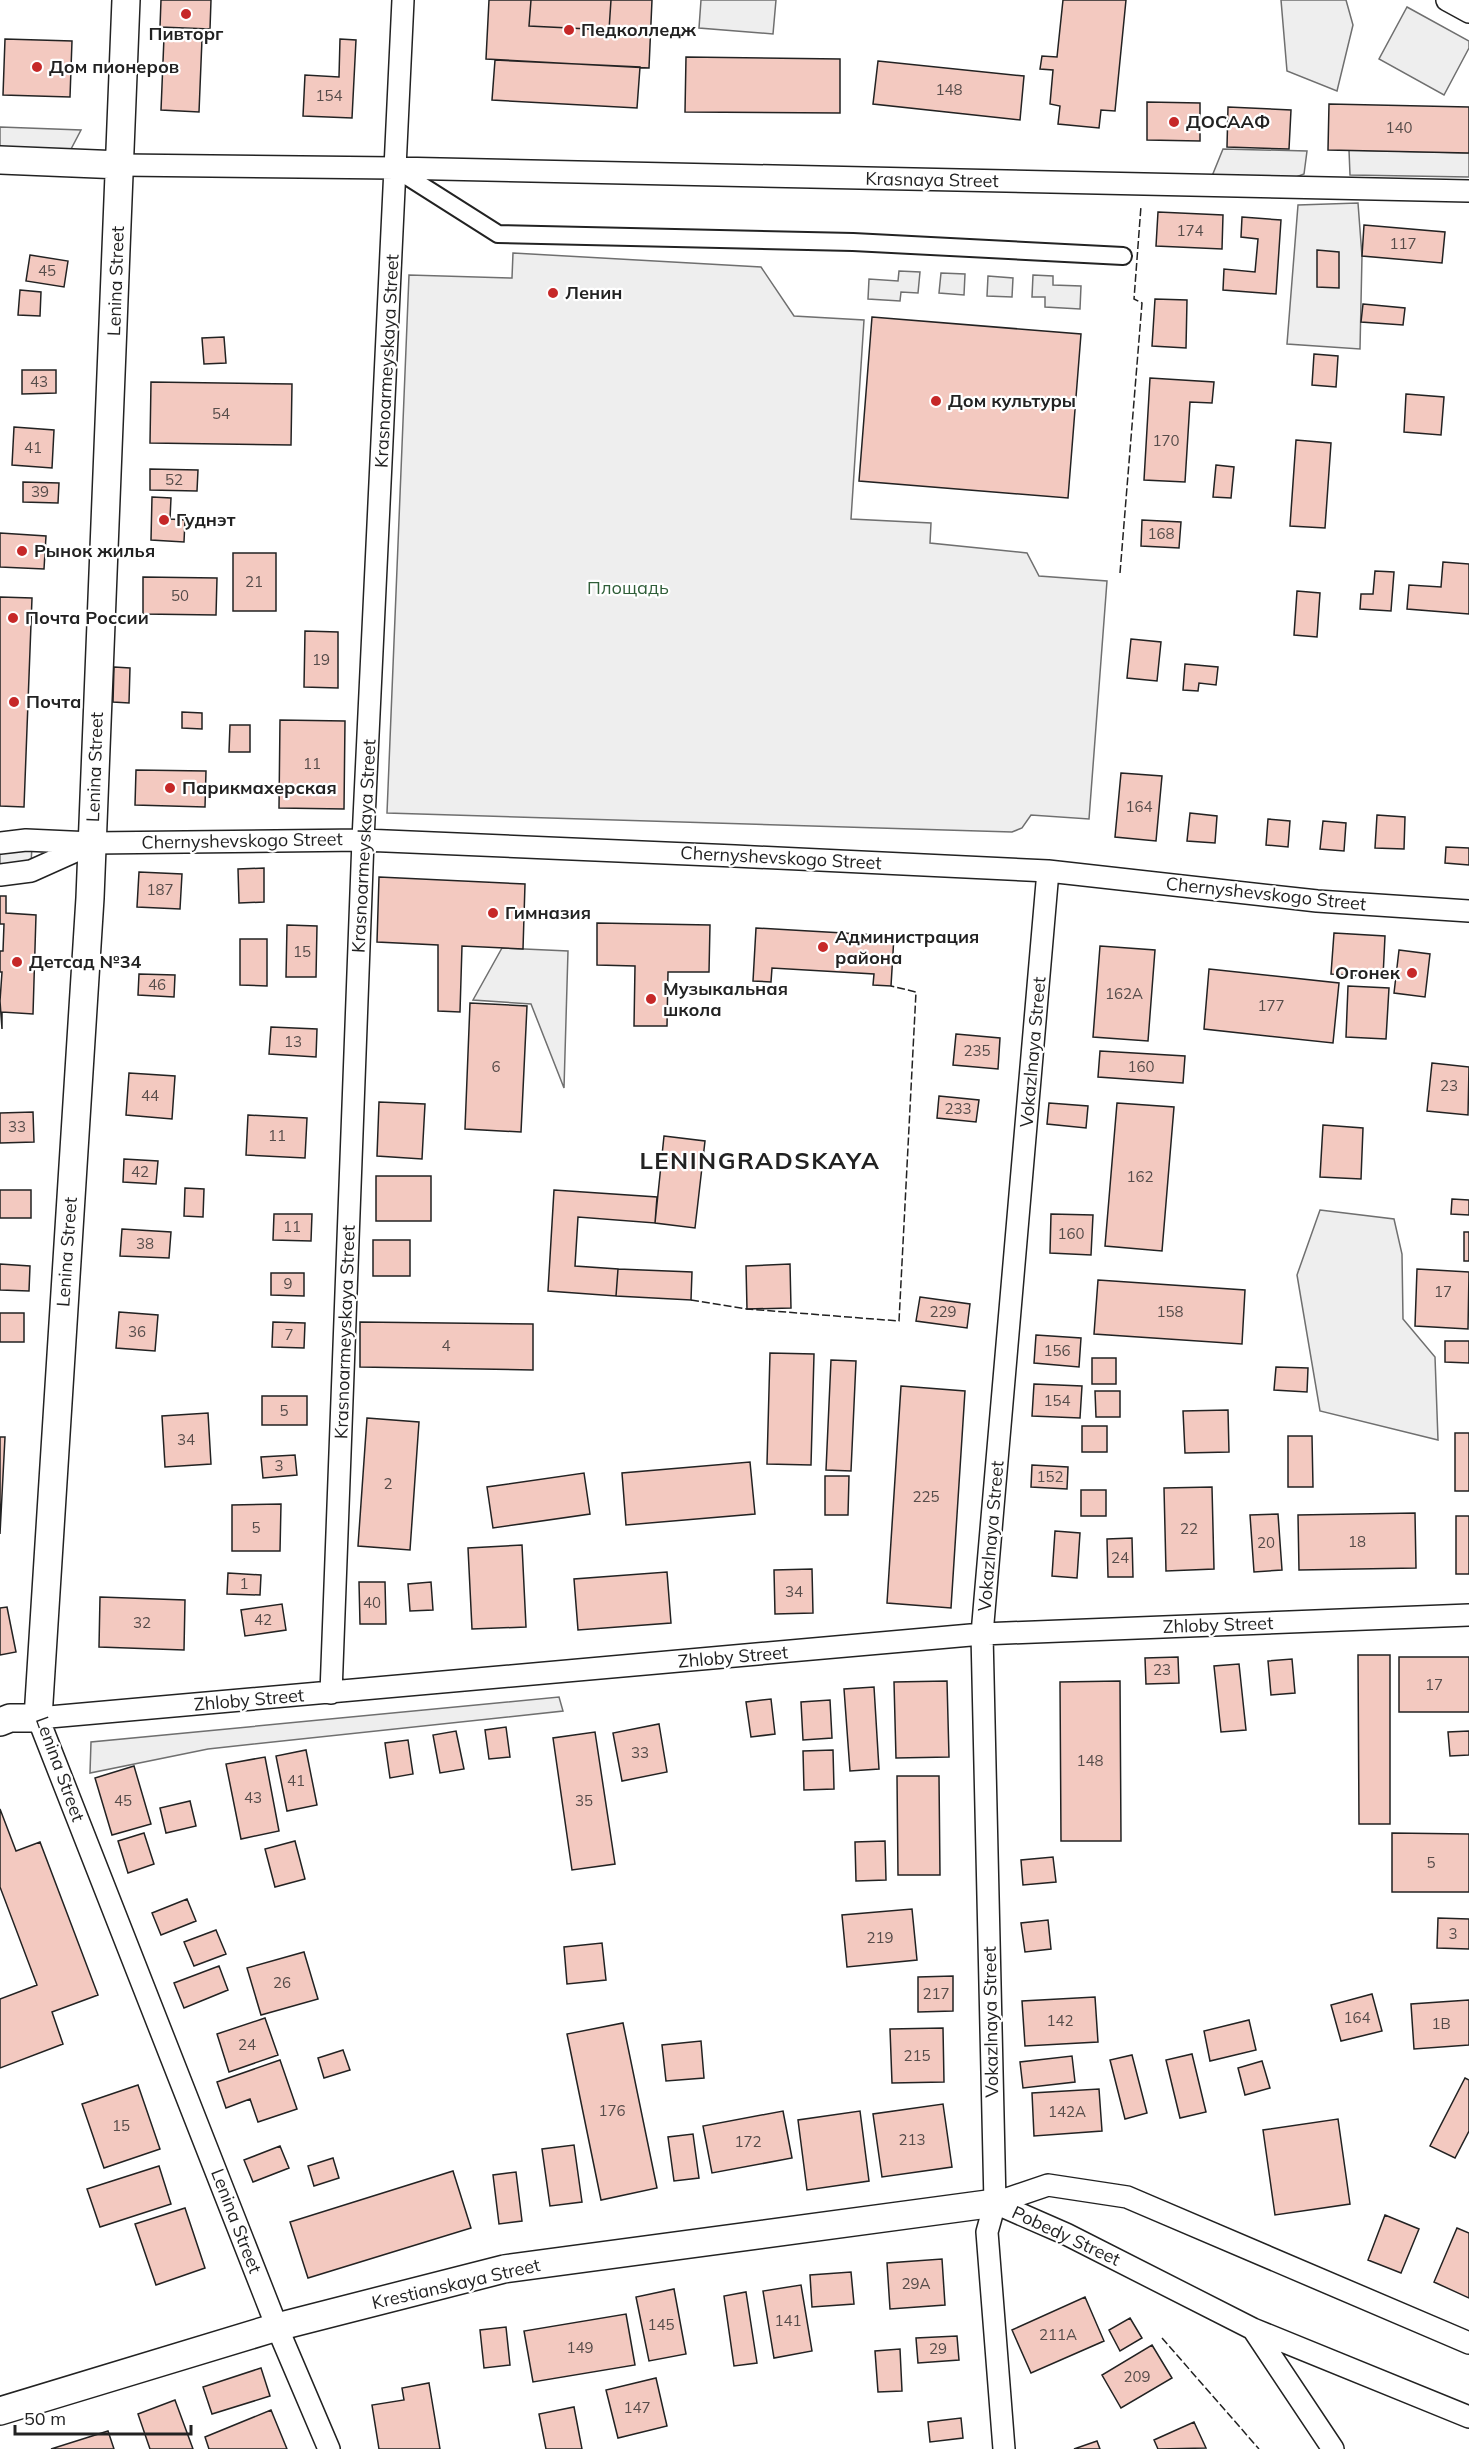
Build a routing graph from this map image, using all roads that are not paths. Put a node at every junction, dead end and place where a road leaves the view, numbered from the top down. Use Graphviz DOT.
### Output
graph roads {
  1 [pos="126,0"];
  2 [pos="403,0"];
  3 [pos="1447,0"];
  4 [pos="1469,12"];
  5 [pos="0,160"];
  6 [pos="121,165"];
  7 [pos="394,168"];
  8 [pos="1469,191"];
  9 [pos="1122,256"];
  10 [pos="363,840"];
  11 [pos="0,843"];
  12 [pos="92,843"];
  13 [pos="1048,871"];
  14 [pos="0,875"];
  15 [pos="1469,911"];
  16 [pos="1469,1615"];
  17 [pos="982,1634"];
  18 [pos="331,1693"];
  19 [pos="38,1718"];
  20 [pos="0,1722"];
  21 [pos="994,2203"];
  22 [pos="278,2327"];
  23 [pos="1253,2329"];
  24 [pos="1469,2343"];
  25 [pos="0,2411"];
  26 [pos="1469,2417"];
  27 [pos="329,2449"];
  28 [pos="1004,2449"];
  29 [pos="1333,2449"];
  1 -- 6 [label="street, Lenina Street"];
  2 -- 7 [label="street, Krasnoarmeyskaya Street"];
  3 -- 4 [label="street"];
  5 -- 6 [label="street"];
  6 -- 7 [label="street, Krasnaya Street"];
  6 -- 12 [label="street, Lenina Street"];
  7 -- 8 [label="street, Krasnaya Street"];
  7 -- 9 [label="street"];
  7 -- 10 [label="street, Krasnoarmeyskaya Street"];
  10 -- 12 [label="street, Chernyshevskogo Street"];
  10 -- 13 [label="street, Chernyshevskogo Street"];
  10 -- 18 [label="street, Krasnoarmeyskaya Street"];
  11 -- 12 [label="street, Chernyshevskogo Street"];
  12 -- 14 [label="street, Chernyshevskogo Street"];
  12 -- 19 [label="street, Lenina Street"];
  13 -- 15 [label="street, Chernyshevskogo Street"];
  13 -- 17 [label="street, Vokazlnaya Street"];
  16 -- 17 [label="street, Zhloby Street"];
  17 -- 18 [label="street, Zhloby Street"];
  17 -- 21 [label="street, Vokazlnaya Street"];
  18 -- 19 [label="street, Zhloby Street"];
  19 -- 20 [label="street, Zhloby Street"];
  19 -- 22 [label="street, Lenina Street"];
  21 -- 22 [label="street, Krestianskaya Street"];
  21 -- 23 [label="street, Pobedy Street"];
  21 -- 24 [label="street, Pobedy Street"];
  21 -- 28 [label="street, Vokazlnaya Street"];
  22 -- 25 [label="street, Krestianskaya Street"];
  22 -- 27 [label="street, Lenina Street"];
  23 -- 26 [label="street, Pobedy Street"];
  23 -- 29 [label="street"];
}
